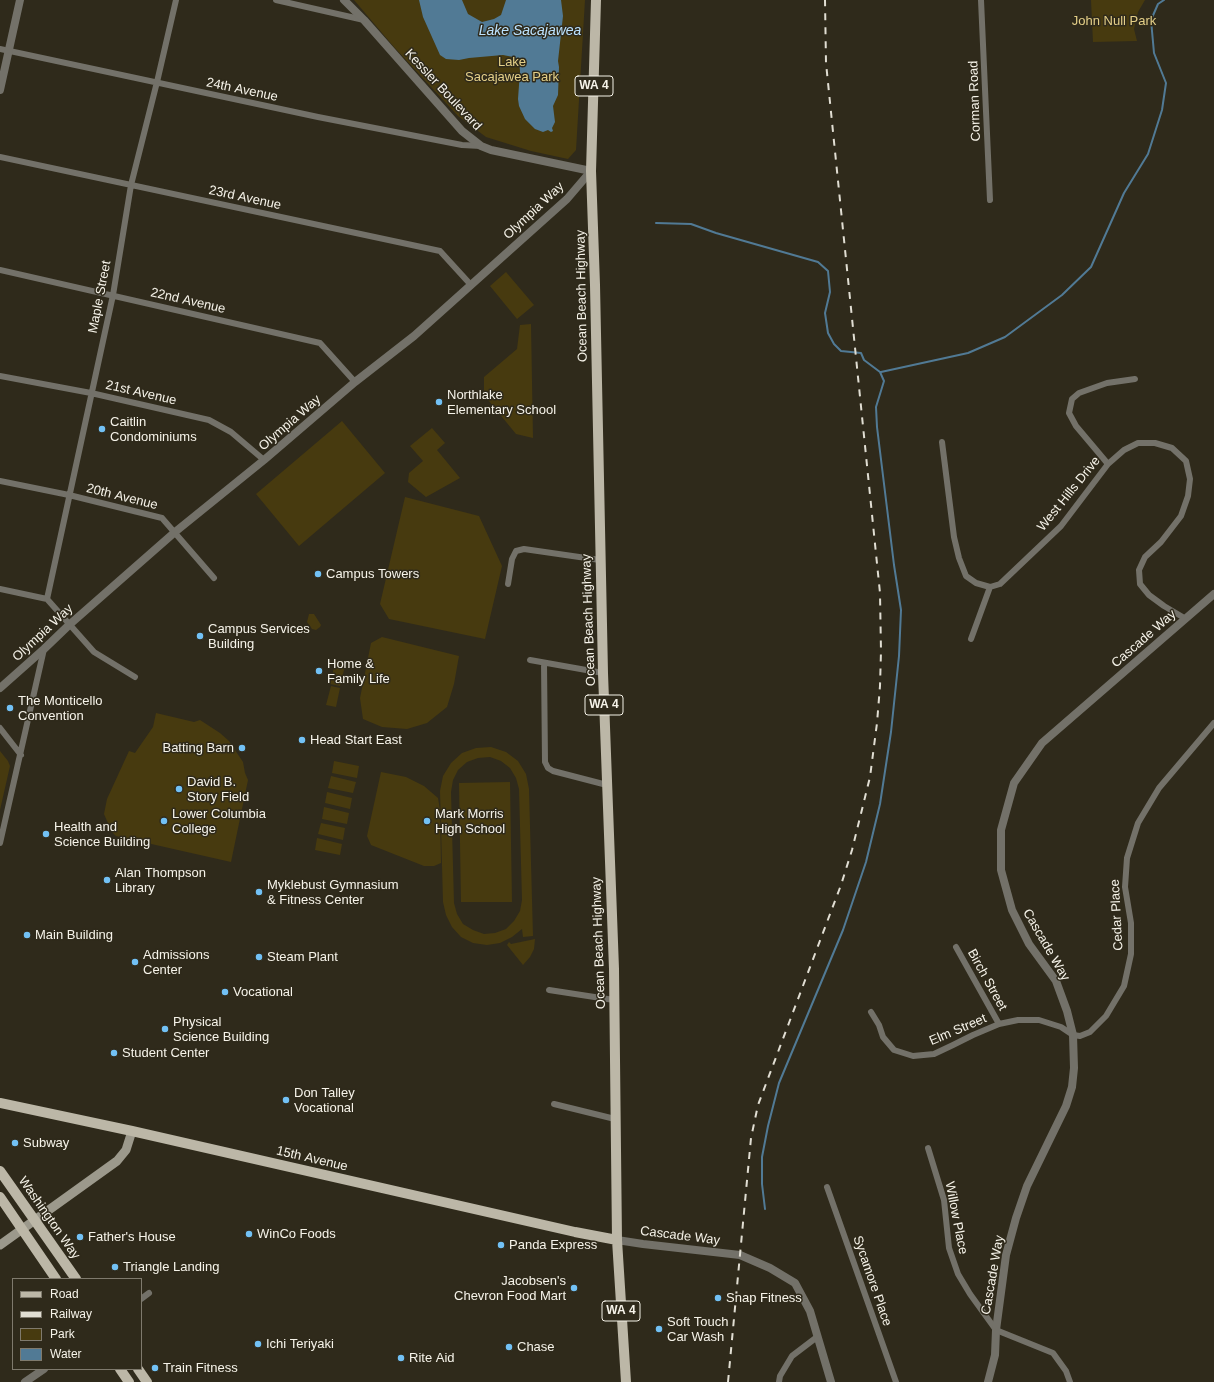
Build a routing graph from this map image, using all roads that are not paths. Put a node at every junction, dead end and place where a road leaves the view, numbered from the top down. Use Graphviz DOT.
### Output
graph roads {
  1 [pos="20,0"];
  2 [pos="176,0"];
  3 [pos="276,0"];
  4 [pos="344,0"];
  5 [pos="596,0"];
  6 [pos="982,0"];
  7 [pos="364,20"];
  8 [pos="4,50"];
  9 [pos="157,82"];
  10 [pos="0,90"];
  11 [pos="481,146"];
  12 [pos="0,157"];
  13 [pos="591,171"];
  14 [pos="131,185"];
  15 [pos="990,200"];
  16 [pos="0,270"];
  17 [pos="471,285"];
  18 [pos="113,295"];
  19 [pos="0,376"];
  20 [pos="1135,379"];
  21 [pos="355,382"];
  22 [pos="91,393"];
  23 [pos="942,442"];
  24 [pos="264,460"];
  25 [pos="1108,464"];
  26 [pos="0,481"];
  27 [pos="69,495"];
  28 [pos="175,532"];
  29 [pos="600,560"];
  30 [pos="214,578"];
  31 [pos="508,584"];
  32 [pos="990,587"];
  33 [pos="0,588"];
  34 [pos="1214,594"];
  35 [pos="47,599"];
  36 [pos="1186,619"];
  37 [pos="69,625"];
  38 [pos="971,639"];
  39 [pos="44,649"];
  40 [pos="530,660"];
  41 [pos="544,663"];
  42 [pos="603,673"];
  43 [pos="135,677"];
  44 [pos="0,688"];
  45 [pos="1214,723"];
  46 [pos="0,728"];
  47 [pos="21,754"];
  48 [pos="607,785"];
  49 [pos="0,843"];
  50 [pos="956,946"];
  51 [pos="549,990"];
  52 [pos="614,1000"];
  53 [pos="871,1012"];
  54 [pos="999,1024"];
  55 [pos="1073,1035"];
  56 [pos="0,1103"];
  57 [pos="554,1104"];
  58 [pos="615,1119"];
  59 [pos="132,1131"];
  60 [pos="928,1148"];
  61 [pos="0,1171"];
  62 [pos="827,1187"];
  63 [pos="0,1197"];
  64 [pos="36,1221"];
  65 [pos="22,1230"];
  66 [pos="617,1240"];
  67 [pos="0,1245"];
  68 [pos="55,1278"];
  69 [pos="75,1278"];
  70 [pos="149,1293"];
  71 [pos="142,1298"];
  72 [pos="996,1330"];
  73 [pos="817,1337"];
  74 [pos="43,1370"];
  75 [pos="121,1370"];
  76 [pos="139,1370"];
  77 [pos="25,1382"];
  78 [pos="129,1382"];
  79 [pos="147,1382"];
  80 [pos="626,1382"];
  81 [pos="779,1382"];
  82 [pos="831,1382"];
  83 [pos="896,1382"];
  84 [pos="988,1382"];
  85 [pos="1070,1382"];
  1 -- 8 [label="street"];
  2 -- 9 [label="street, Maple Street"];
  3 -- 7 [label="street"];
  4 -- 7 [label="street, Kessler Boulevard"];
  5 -- 13 [label="main road, Ocean Beach Highway / WA 4"];
  6 -- 15 [label="street, Corman Road"];
  7 -- 11 [label="street, Kessler Boulevard"];
  8 -- 9 [label="street, 24th Avenue"];
  8 -- 10 [label="street"];
  9 -- 11 [label="street, 24th Avenue"];
  9 -- 14 [label="street, Maple Street"];
  11 -- 13 [label="street, Kessler Boulevard"];
  12 -- 14 [label="street, 23rd Avenue"];
  13 -- 17 [label="street, Olympia Way"];
  13 -- 29 [label="main road, Ocean Beach Highway / WA 4"];
  14 -- 17 [label="street, 23rd Avenue"];
  14 -- 18 [label="street, Maple Street"];
  16 -- 18 [label="street, 22nd Avenue"];
  17 -- 21 [label="street, Olympia Way"];
  18 -- 21 [label="street, 22nd Avenue"];
  18 -- 22 [label="street, Maple Street"];
  19 -- 22 [label="street, 21st Avenue"];
  20 -- 25 [label="street"];
  21 -- 24 [label="street, Olympia Way"];
  22 -- 24 [label="street, 21st Avenue"];
  22 -- 27 [label="street, Maple Street"];
  23 -- 32 [label="street"];
  24 -- 28 [label="street, Olympia Way"];
  25 -- 32 [label="street, West Hills Drive"];
  25 -- 36 [label="street, West Hills Drive"];
  26 -- 27 [label="street, 20th Avenue"];
  27 -- 28 [label="street, 20th Avenue"];
  27 -- 35 [label="street, Maple Street"];
  28 -- 30 [label="street, 20th Avenue"];
  28 -- 37 [label="street, Olympia Way"];
  29 -- 31 [label="street"];
  29 -- 42 [label="main road, Ocean Beach Highway / WA 4"];
  32 -- 38 [label="street"];
  33 -- 35 [label="street"];
  34 -- 36 [label="street, Cascade Way"];
  35 -- 37 [label="street"];
  36 -- 55 [label="street, Cascade Way"];
  37 -- 39 [label="street, Olympia Way"];
  37 -- 43 [label="street"];
  39 -- 44 [label="street, Olympia Way"];
  39 -- 47 [label="street"];
  40 -- 41 [label="street"];
  41 -- 42 [label="street"];
  41 -- 48 [label="street"];
  42 -- 48 [label="main road, Ocean Beach Highway / WA 4"];
  45 -- 55 [label="street, Cedar Place"];
  46 -- 47 [label="street"];
  47 -- 49 [label="street"];
  48 -- 52 [label="main road, Ocean Beach Highway / WA 4"];
  50 -- 54 [label="street, Birch Street"];
  51 -- 52 [label="street"];
  52 -- 58 [label="main road, Ocean Beach Highway / WA 4"];
  53 -- 54 [label="street, Elm Street"];
  54 -- 55 [label="street, Elm Street"];
  55 -- 72 [label="street, Cascade Way"];
  56 -- 59 [label="main road, 15th Avenue"];
  57 -- 58 [label="street"];
  58 -- 66 [label="main road, Ocean Beach Highway / WA 4"];
  59 -- 64 [label="main road"];
  59 -- 66 [label="main road, 15th Avenue"];
  60 -- 72 [label="street, Willow Place"];
  61 -- 64 [label="main road, Washington Way"];
  62 -- 83 [label="street, Sycamore Place"];
  63 -- 65 [label="main road"];
  64 -- 65 [label="main road"];
  64 -- 69 [label="main road, Washington Way"];
  65 -- 67 [label="main road"];
  65 -- 68 [label="main road"];
  66 -- 73 [label="street, Cascade Way"];
  66 -- 80 [label="main road, Ocean Beach Highway / WA 4"];
  70 -- 71 [label="street"];
  72 -- 84 [label="street, Cascade Way"];
  72 -- 85 [label="street"];
  73 -- 81 [label="street"];
  73 -- 82 [label="street, Cascade Way"];
  74 -- 77 [label="street"];
  75 -- 78 [label="main road"];
  76 -- 79 [label="main road"];
}
